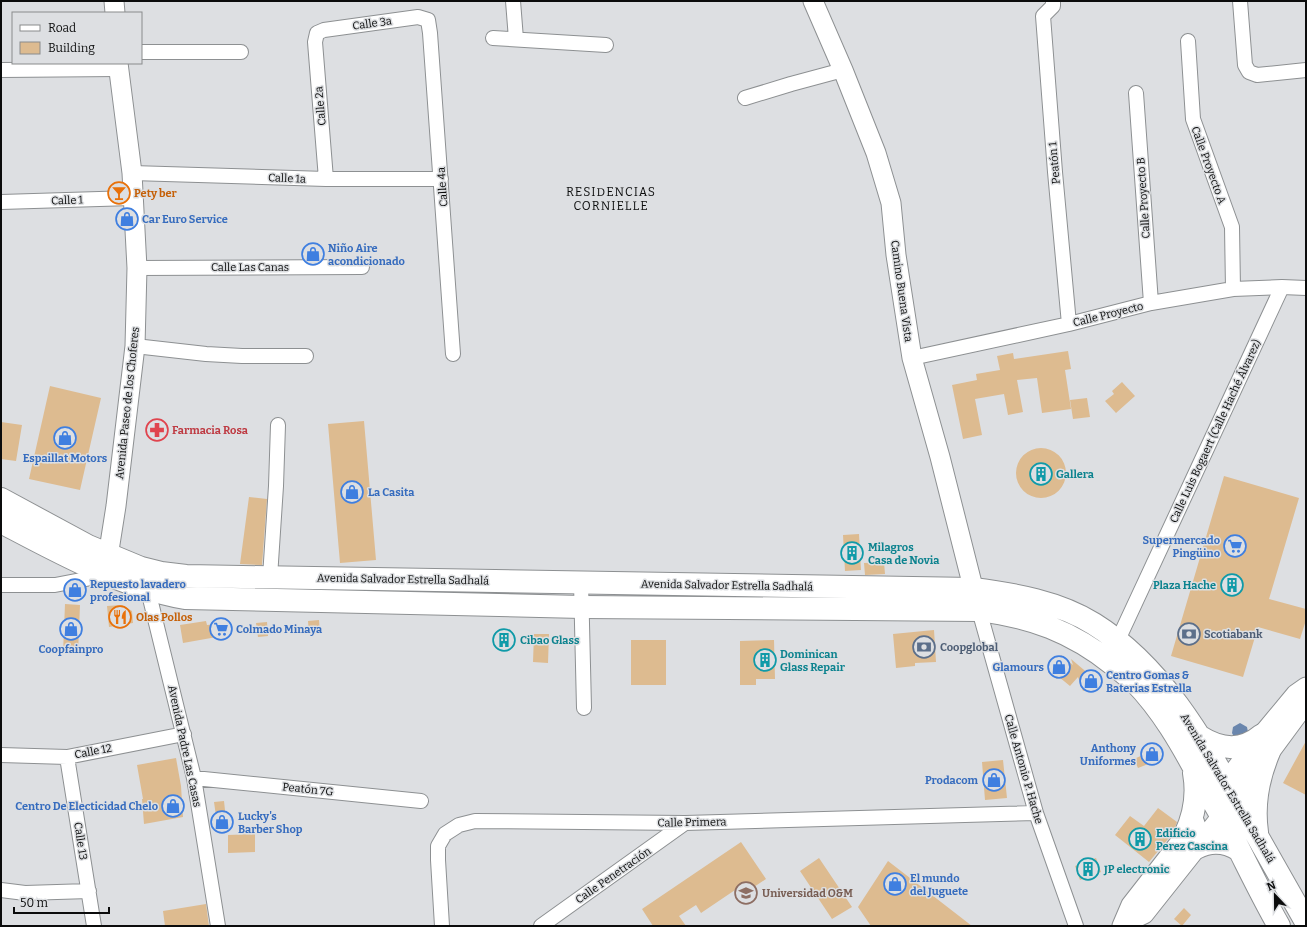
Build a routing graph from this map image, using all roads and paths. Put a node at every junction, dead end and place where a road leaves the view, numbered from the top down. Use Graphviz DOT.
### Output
graph roads {
  1 [pos="114,1"];
  2 [pos="512,1"];
  3 [pos="813,1"];
  4 [pos="1240,1"];
  5 [pos="1053,4"];
  6 [pos="115,12"];
  7 [pos="428,20"];
  8 [pos="317,33"];
  9 [pos="493,38"];
  10 [pos="516,39"];
  11 [pos="1188,41"];
  12 [pos="606,44"];
  13 [pos="142,52"];
  14 [pos="241,52"];
  15 [pos="118,66"];
  16 [pos="1,70"];
  17 [pos="844,70"];
  18 [pos="1306,70"];
  19 [pos="1136,93"];
  20 [pos="744,98"];
  21 [pos="132,173"];
  22 [pos="326,179"];
  23 [pos="441,179"];
  24 [pos="132,198"];
  25 [pos="1,202"];
  26 [pos="362,267"];
  27 [pos="137,268"];
  28 [pos="1282,287"];
  29 [pos="1306,288"];
  30 [pos="1233,289"];
  31 [pos="1151,303"];
  32 [pos="1069,324"];
  33 [pos="135,346"];
  34 [pos="453,354"];
  35 [pos="306,356"];
  36 [pos="912,358"];
  37 [pos="278,425"];
  38 [pos="1,499"];
  39 [pos="1,522"];
  40 [pos="108,564"];
  41 [pos="141,568"];
  42 [pos="270,577"];
  43 [pos="581,582"];
  44 [pos="1,586"];
  45 [pos="148,589"];
  46 [pos="973,589"];
  47 [pos="582,607"];
  48 [pos="979,610"];
  49 [pos="1118,640"];
  50 [pos="1306,687"];
  51 [pos="1306,703"];
  52 [pos="584,708"];
  53 [pos="184,734"];
  54 [pos="1199,736"];
  55 [pos="1266,743"];
  56 [pos="1,755"];
  57 [pos="67,756"];
  58 [pos="1188,757"];
  59 [pos="194,778"];
  60 [pos="1231,789"];
  61 [pos="421,801"];
  62 [pos="1216,808"];
  63 [pos="1036,813"];
  64 [pos="685,823"];
  65 [pos="1258,837"];
  66 [pos="1191,841"];
  67 [pos="1239,850"];
  68 [pos="1,890"];
  69 [pos="89,891"];
  70 [pos="1306,922"];
  71 [pos="1123,925"];
  72 [pos="94,926"];
  73 [pos="218,926"];
  74 [pos="442,926"];
  75 [pos="540,926"];
  76 [pos="1076,926"];
  77 [pos="1280,926"];
  1 -- 6 [label="street"];
  2 -- 10 [label="street"];
  3 -- 17 [label="street, Camino Buena Vista"];
  4 -- 18 [label="street"];
  5 -- 32 [label="street, Peatón 1"];
  7 -- 8 [label="street, Calle 3a"];
  7 -- 23 [label="street, Calle 4a"];
  8 -- 22 [label="street, Calle 2a"];
  9 -- 10 [label="street"];
  10 -- 12 [label="street"];
  11 -- 30 [label="street, Calle Proyecto A"];
  13 -- 14 [label="street"];
  15 -- 16 [label="street"];
  15 -- 21 [label="street, Avenida Paseo de los Choferes"];
  17 -- 20 [label="street"];
  17 -- 36 [label="street, Camino Buena Vista"];
  19 -- 31 [label="street, Calle Proyecto B"];
  21 -- 22 [label="street, Calle 1a"];
  21 -- 24 [label="street, Avenida Paseo de los Choferes"];
  22 -- 23 [label="street, Calle 1a"];
  23 -- 34 [label="street, Calle 4a"];
  24 -- 25 [label="street, Calle 1"];
  24 -- 27 [label="street, Avenida Paseo de los Choferes"];
  26 -- 27 [label="street, Calle Las Canas"];
  27 -- 33 [label="street, Avenida Paseo de los Choferes"];
  28 -- 29 [label="street, Calle Proyecto"];
  28 -- 30 [label="street, Calle Proyecto"];
  28 -- 49 [label="street, Calle Luis Bogaert (Calle Haché Álvarez)"];
  30 -- 31 [label="street, Calle Proyecto"];
  31 -- 32 [label="street, Calle Proyecto"];
  32 -- 36 [label="street, Calle Proyecto"];
  33 -- 35 [label="street"];
  33 -- 40 [label="street, Avenida Paseo de los Choferes"];
  36 -- 46 [label="street, Camino Buena Vista"];
  37 -- 42 [label="street"];
  38 -- 40 [label="highway, Avenida Salvador Estrella Sadhalá"];
  39 -- 40 [label="highway, Avenida Salvador Estrella Sadhalá"];
  40 -- 41 [label="highway, Avenida Salvador Estrella Sadhalá"];
  40 -- 44 [label="street"];
  40 -- 45 [label="highway, Avenida Salvador Estrella Sadhalá"];
  41 -- 42 [label="highway, Avenida Salvador Estrella Sadhalá"];
  41 -- 45 [label="street, Avenida Padre Las Casas"];
  42 -- 43 [label="highway, Avenida Salvador Estrella Sadhalá"];
  43 -- 46 [label="highway, Avenida Salvador Estrella Sadhalá"];
  43 -- 47 [label="street"];
  45 -- 47 [label="highway, Avenida Salvador Estrella Sadhalá"];
  45 -- 53 [label="street, Avenida Padre Las Casas"];
  46 -- 48 [label="street, Camino Buena Vista"];
  46 -- 49 [label="highway, Avenida Salvador Estrella Sadhalá"];
  47 -- 48 [label="highway, Avenida Salvador Estrella Sadhalá"];
  47 -- 52 [label="street"];
  48 -- 58 [label="highway, Avenida Salvador Estrella Sadhalá"];
  48 -- 63 [label="street, Calle Antonio P. Hache"];
  49 -- 54 [label="highway, Avenida Salvador Estrella Sadhalá"];
  50 -- 55 [label="street"];
  51 -- 55 [label="street"];
  53 -- 57 [label="street, Calle 12"];
  53 -- 59 [label="street, Avenida Padre Las Casas"];
  54 -- 55 [label="highway"];
  54 -- 60 [label="highway, Avenida Salvador Estrella Sadhalá"];
  55 -- 60 [label="street"];
  55 -- 65 [label="highway"];
  56 -- 57 [label="street, Calle 12"];
  57 -- 69 [label="street, Calle 13"];
  58 -- 62 [label="highway, Avenida Salvador Estrella Sadhalá"];
  58 -- 66 [label="highway"];
  59 -- 61 [label="street, Peatón 7G"];
  59 -- 73 [label="street, Avenida Padre Las Casas"];
  60 -- 62 [label="street"];
  60 -- 65 [label="highway, Avenida Salvador Estrella Sadhalá"];
  62 -- 66 [label="street"];
  62 -- 67 [label="highway, Avenida Salvador Estrella Sadhalá"];
  63 -- 64 [label="street, Calle Primera"];
  63 -- 76 [label="street, Calle Antonio P. Hache"];
  64 -- 74 [label="street, Calle Primera"];
  64 -- 75 [label="street, Calle Penetración"];
  65 -- 70 [label="highway, Avenida Salvador Estrella Sadhalá"];
  66 -- 67 [label="highway"];
  66 -- 71 [label="street"];
  67 -- 77 [label="highway, Avenida Salvador Estrella Sadhalá"];
  68 -- 69 [label="street"];
  69 -- 72 [label="street, Calle 13"];
}
